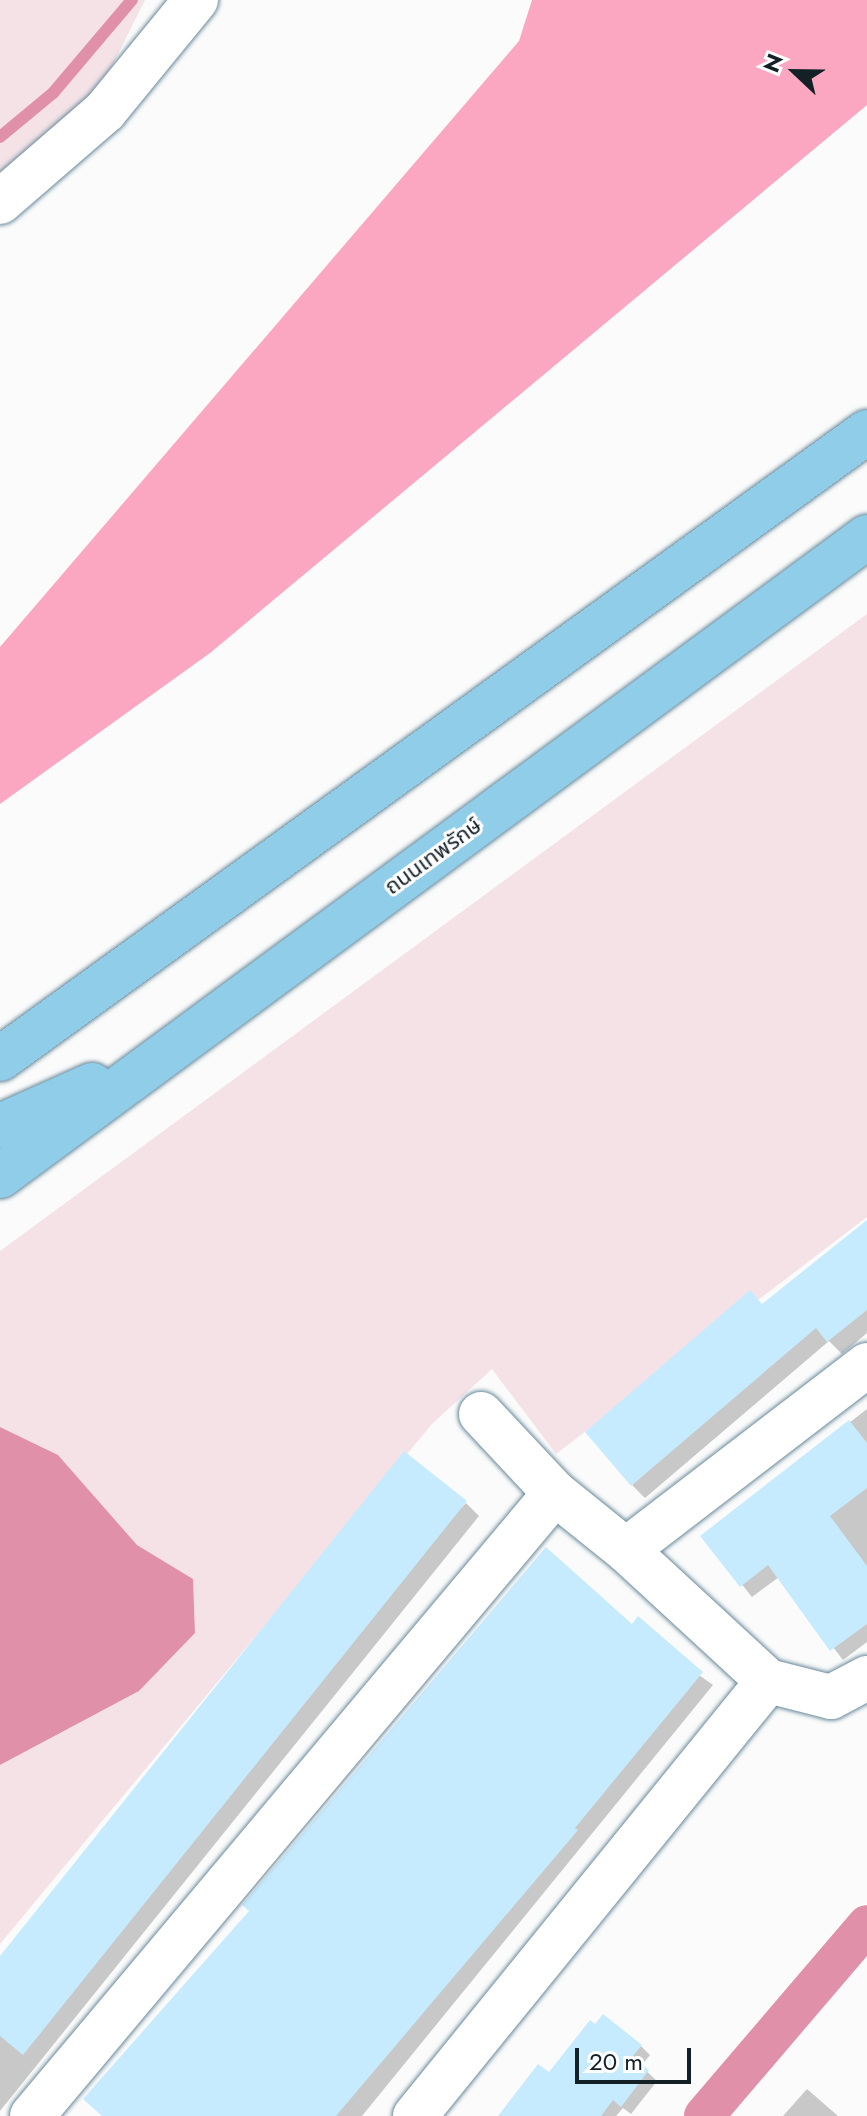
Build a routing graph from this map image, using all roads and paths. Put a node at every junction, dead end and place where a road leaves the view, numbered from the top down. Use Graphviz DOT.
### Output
graph roads {
  1 [pos="196,0"];
  2 [pos="0,202"];
  3 [pos="867,432"];
  4 [pos="867,537"];
  5 [pos="171,1049"];
  6 [pos="0,1059"];
  7 [pos="0,1126"];
  8 [pos="0,1176"];
  9 [pos="867,1365"];
  10 [pos="481,1414"];
  11 [pos="555,1493"];
  12 [pos="626,1550"];
  13 [pos="867,1678"];
  14 [pos="768,1681"];
  15 [pos="32,2116"];
  16 [pos="415,2116"];
  1 -- 2 [label="street"];
  3 -- 6 [label="main road"];
  4 -- 5 [label="main road, ถนนเทพรักษ์"];
  5 -- 7 [label="main road"];
  5 -- 8 [label="main road, ถนนเทพรักษ์"];
  9 -- 12 [label="street"];
  10 -- 11 [label="street"];
  11 -- 12 [label="street"];
  11 -- 15 [label="street"];
  12 -- 14 [label="street"];
  13 -- 14 [label="street"];
  14 -- 16 [label="street"];
}
